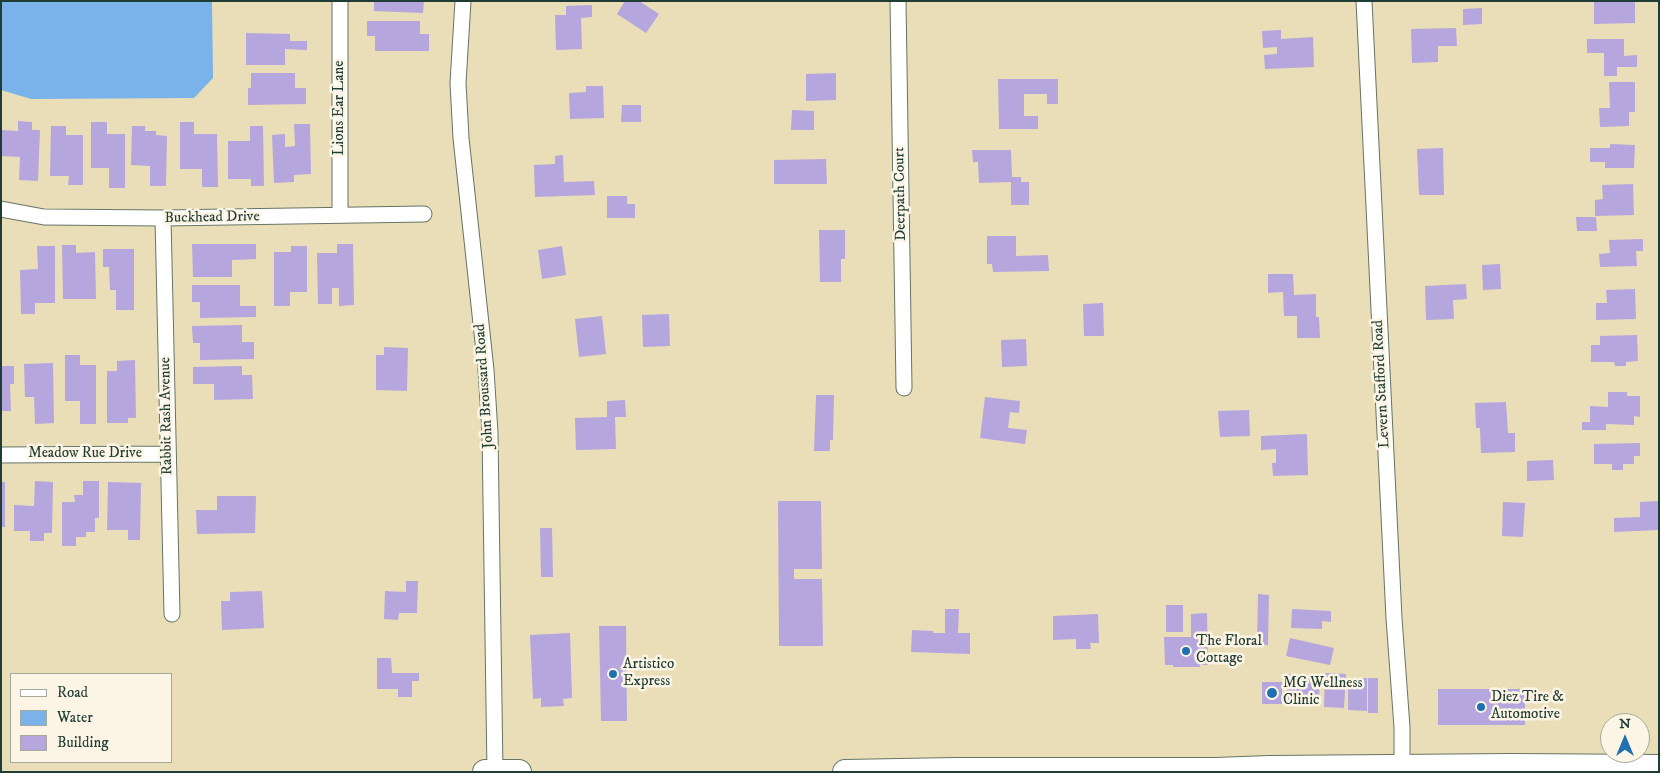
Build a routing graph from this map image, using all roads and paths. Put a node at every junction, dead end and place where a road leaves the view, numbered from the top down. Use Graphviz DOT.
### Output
graph roads {
  1 [pos="340,1"];
  2 [pos="463,1"];
  3 [pos="898,1"];
  4 [pos="1364,1"];
  5 [pos="1,209"];
  6 [pos="424,214"];
  7 [pos="340,216"];
  8 [pos="163,218"];
  9 [pos="904,388"];
  10 [pos="168,454"];
  11 [pos="1,455"];
  12 [pos="172,614"];
  13 [pos="1659,767"];
  14 [pos="1401,769"];
  15 [pos="1187,771"];
  16 [pos="485,772"];
  17 [pos="495,772"];
  18 [pos="520,772"];
  19 [pos="845,772"];
  1 -- 7 [label="street, Lions Ear Lane"];
  2 -- 17 [label="street, John Broussard Road"];
  3 -- 9 [label="street, Deerpath Court"];
  4 -- 14 [label="street, Levern Stafford Road"];
  5 -- 8 [label="street, Buckhead Drive"];
  6 -- 7 [label="street, Buckhead Drive"];
  7 -- 8 [label="street, Buckhead Drive"];
  8 -- 10 [label="street, Rabbit Rash Avenue"];
  10 -- 11 [label="street, Meadow Rue Drive"];
  10 -- 12 [label="street, Rabbit Rash Avenue"];
  13 -- 14 [label="main road"];
  14 -- 15 [label="main road"];
  15 -- 19 [label="main road"];
  16 -- 17 [label="main road"];
  17 -- 18 [label="main road"];
}
